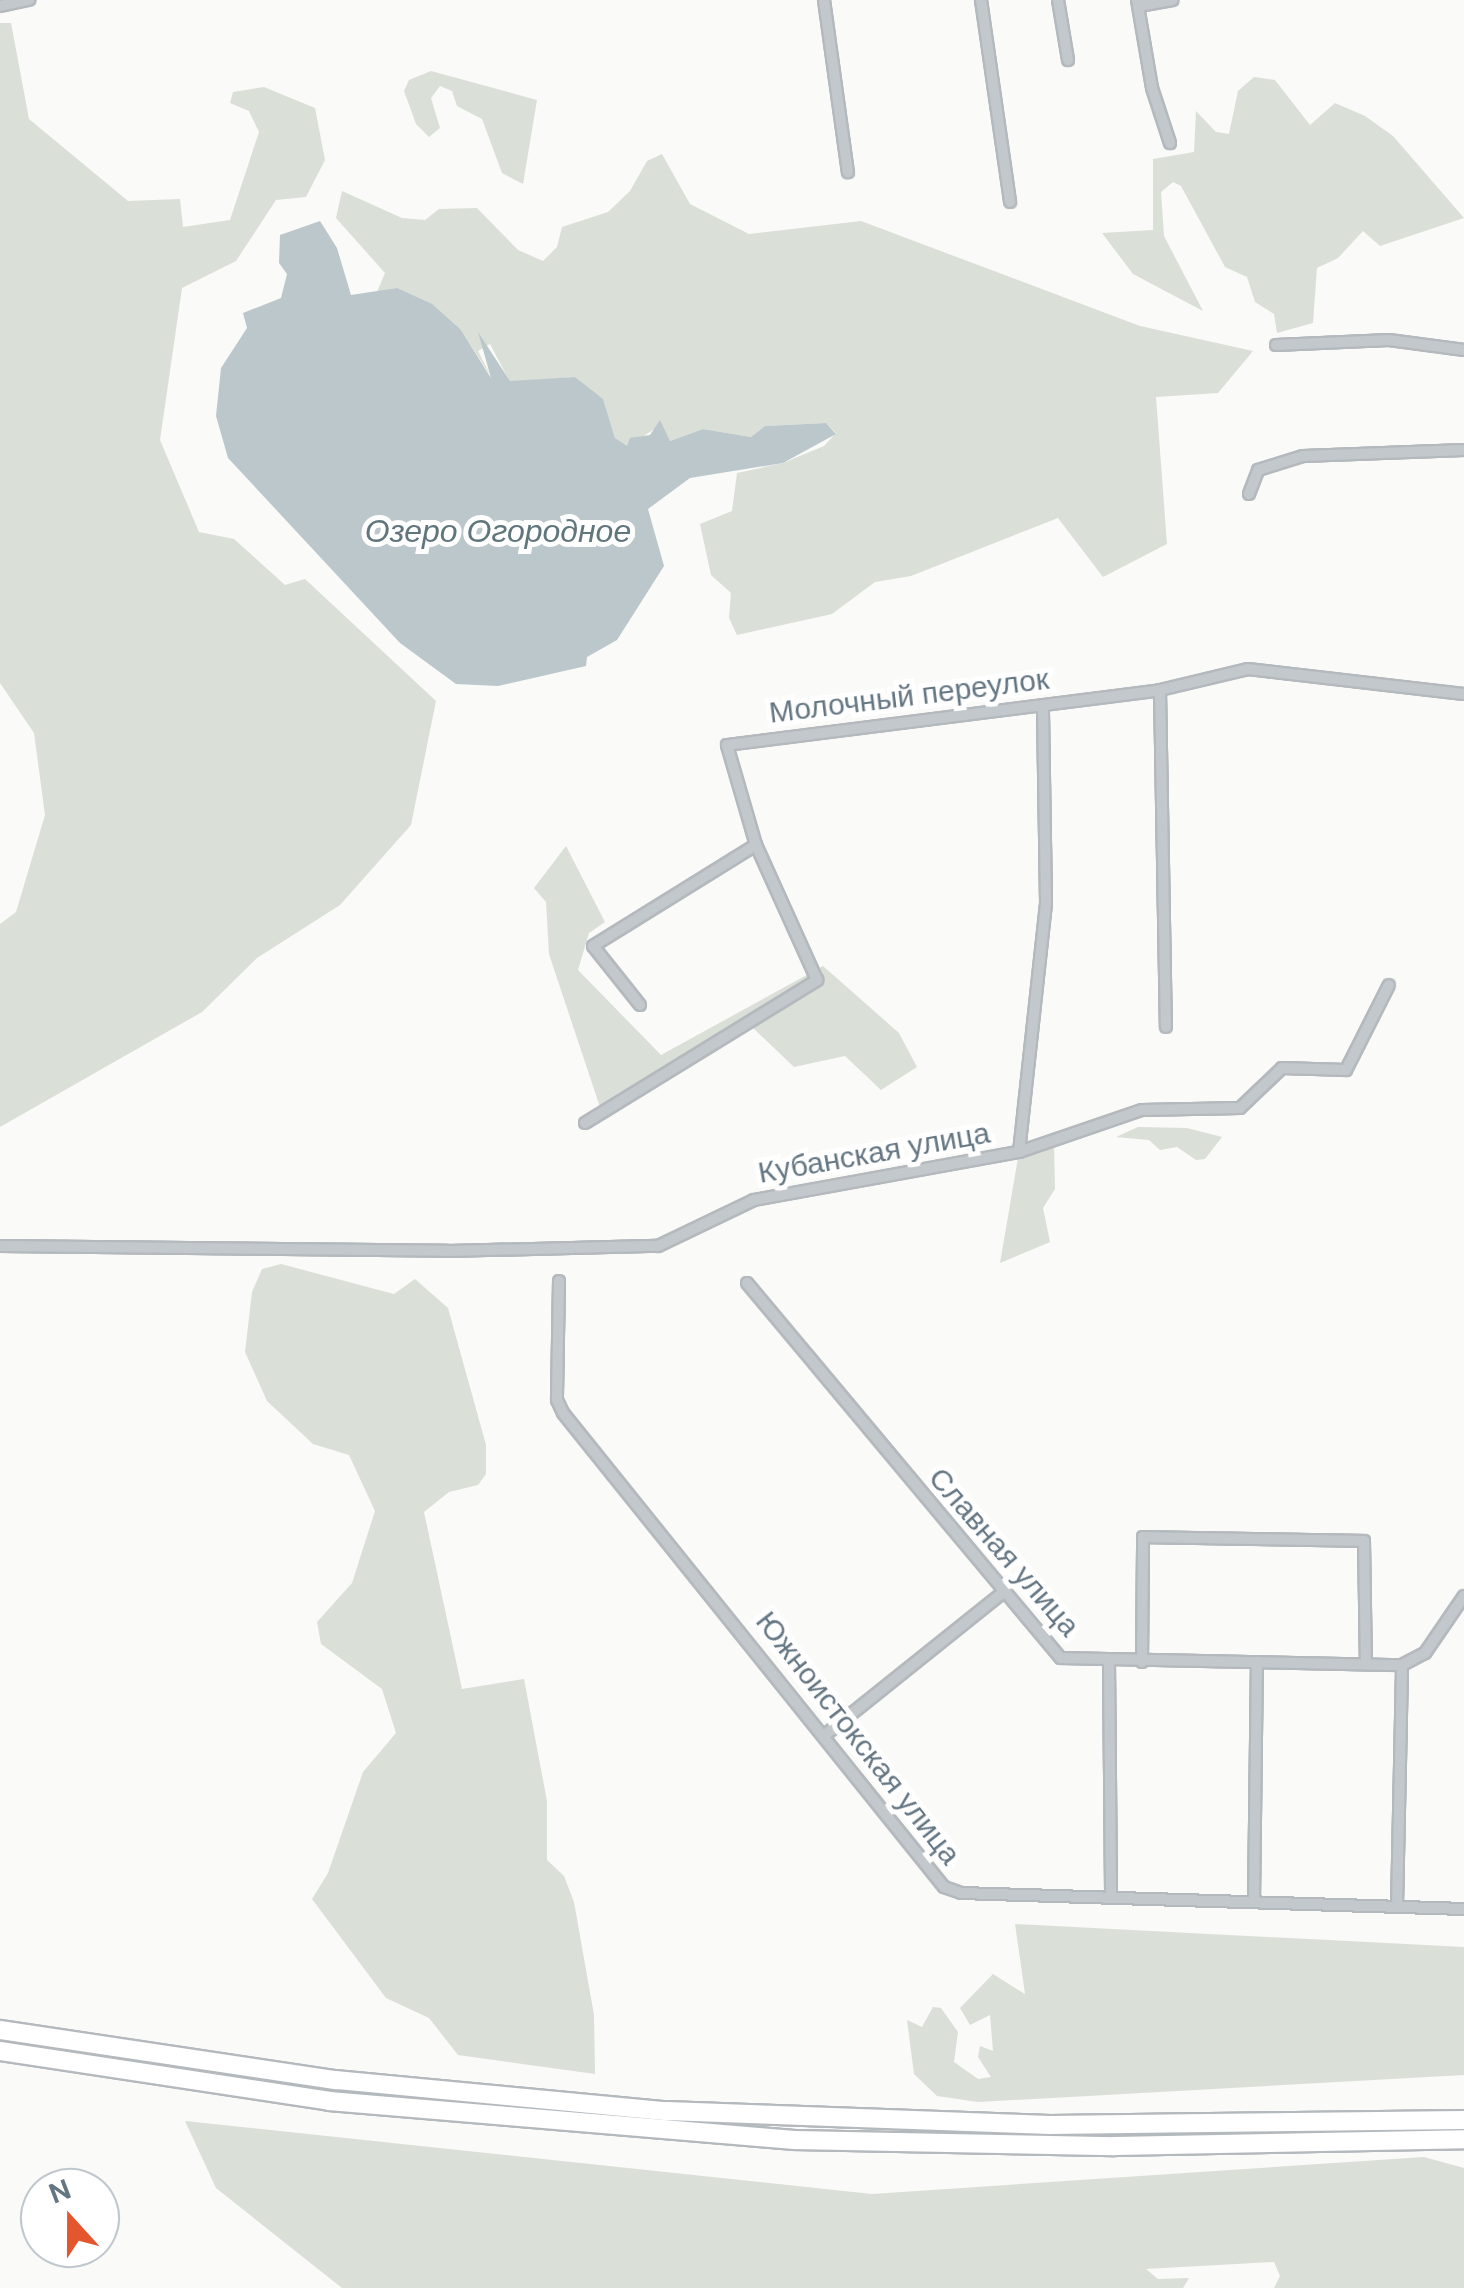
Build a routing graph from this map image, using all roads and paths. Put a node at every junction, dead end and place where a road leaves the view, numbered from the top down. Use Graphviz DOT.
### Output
graph roads {
  1 [pos="28,0"];
  2 [pos="824,0"];
  3 [pos="981,0"];
  4 [pos="1058,0"];
  5 [pos="1172,0"];
  6 [pos="1138,3"];
  7 [pos="0,6"];
  8 [pos="1068,60"];
  9 [pos="1170,143"];
  10 [pos="848,172"];
  11 [pos="1010,202"];
  12 [pos="1276,344"];
  13 [pos="1464,350"];
  14 [pos="1464,450"];
  15 [pos="1249,494"];
  16 [pos="1160,690"];
  17 [pos="1464,694"];
  18 [pos="1043,705"];
  19 [pos="756,844"];
  20 [pos="1390,985"];
  21 [pos="640,1005"];
  22 [pos="1166,1027"];
  23 [pos="585,1122"];
  24 [pos="1020,1152"];
  25 [pos="0,1246"];
  26 [pos="559,1281"];
  27 [pos="747,1283"];
  28 [pos="1002,1593"];
  29 [pos="1464,1596"];
  30 [pos="1109,1662"];
  31 [pos="1142,1662"];
  32 [pos="1258,1662"];
  33 [pos="1366,1664"];
  34 [pos="1402,1665"];
  35 [pos="825,1735"];
  36 [pos="1112,1897"];
  37 [pos="1254,1902"];
  38 [pos="1397,1906"];
  39 [pos="1464,1908"];
  40 [pos="0,2030"];
  41 [pos="0,2051"];
  42 [pos="1464,2120"];
  43 [pos="1464,2138"];
  1 -- 7 [label="street"];
  2 -- 10 [label="street"];
  3 -- 11 [label="street"];
  4 -- 8 [label="street"];
  5 -- 6 [label="street"];
  6 -- 9 [label="street"];
  12 -- 13 [label="street"];
  14 -- 15 [label="street"];
  16 -- 17 [label="street, Молочный переулок"];
  16 -- 18 [label="street, Молочный переулок"];
  16 -- 22 [label="street"];
  18 -- 19 [label="street, Молочный переулок"];
  18 -- 24 [label="street"];
  19 -- 21 [label="street"];
  19 -- 23 [label="street"];
  20 -- 24 [label="street, Кубанская улица"];
  24 -- 25 [label="street, Кубанская улица"];
  26 -- 35 [label="street, Южноистокская улица"];
  27 -- 28 [label="street, Славная улица"];
  28 -- 30 [label="street, Славная улица"];
  28 -- 35 [label="street"];
  29 -- 34 [label="street"];
  30 -- 31 [label="street, Славная улица"];
  30 -- 36 [label="street"];
  31 -- 32 [label="street, Славная улица"];
  31 -- 33 [label="street"];
  32 -- 33 [label="street, Славная улица"];
  32 -- 37 [label="street"];
  33 -- 34 [label="street, Славная улица"];
  34 -- 38 [label="street"];
  35 -- 36 [label="street, Южноистокская улица"];
  36 -- 37 [label="street, Южноистокская улица"];
  37 -- 38 [label="street, Южноистокская улица"];
  38 -- 39 [label="street, Южноистокская улица"];
  40 -- 42 [label="highway"];
  41 -- 43 [label="highway"];
}
